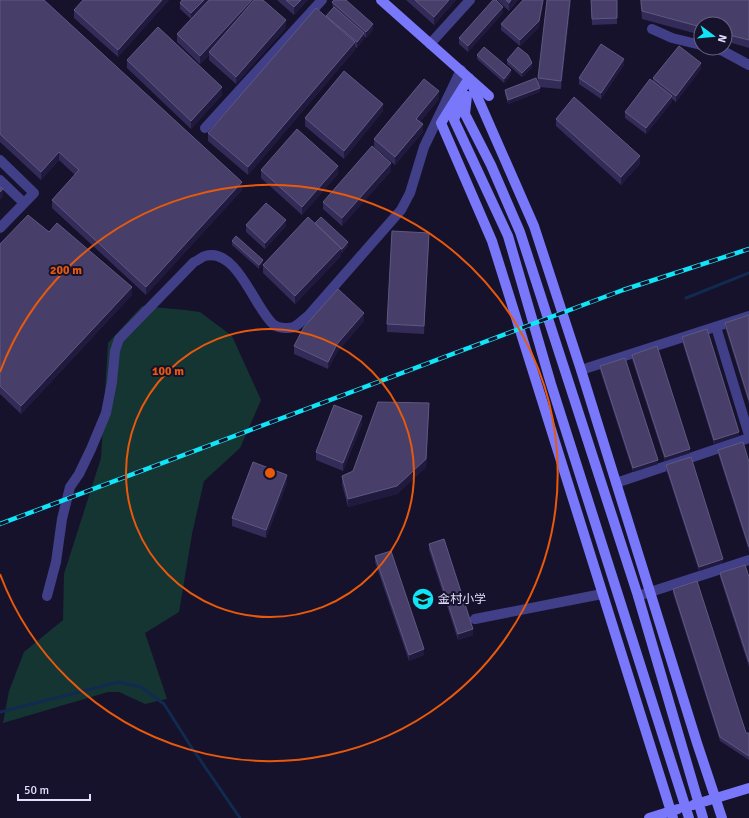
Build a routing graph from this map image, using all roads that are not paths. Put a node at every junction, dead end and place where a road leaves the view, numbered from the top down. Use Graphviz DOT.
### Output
graph roads {
  1 [pos="322,0"];
  2 [pos="381,0"];
  3 [pos="470,0"];
  4 [pos="652,29"];
  5 [pos="693,43"];
  6 [pos="430,44"];
  7 [pos="732,56"];
  8 [pos="749,65"];
  9 [pos="461,70"];
  10 [pos="469,78"];
  11 [pos="489,96"];
  12 [pos="205,128"];
  13 [pos="0,160"];
  14 [pos="0,180"];
  15 [pos="24,203"];
  16 [pos="0,228"];
  17 [pos="749,316"];
  18 [pos="716,327"];
  19 [pos="581,370"];
  20 [pos="749,435"];
  21 [pos="749,438"];
  22 [pos="616,482"];
  23 [pos="749,560"];
  24 [pos="651,592"];
  25 [pos="602,594"];
  26 [pos="47,596"];
  27 [pos="638,596"];
  28 [pos="475,619"];
  29 [pos="749,788"];
  30 [pos="715,798"];
  31 [pos="698,803"];
  32 [pos="686,807"];
  33 [pos="672,815"];
  34 [pos="649,818"];
  35 [pos="689,818"];
  36 [pos="703,818"];
  37 [pos="722,818"];
  1 -- 12 [label="street"];
  2 -- 6 [label="street"];
  3 -- 6 [label="street"];
  4 -- 5 [label="street"];
  6 -- 9 [label="street"];
  7 -- 8 [label="street"];
  9 -- 10 [label="street"];
  9 -- 26 [label="street"];
  10 -- 11 [label="street"];
  10 -- 19 [label="street"];
  10 -- 25 [label="street"];
  10 -- 27 [label="street"];
  10 -- 32 [label="street"];
  13 -- 15 [label="street"];
  14 -- 15 [label="street"];
  15 -- 16 [label="street"];
  17 -- 18 [label="street"];
  18 -- 19 [label="street"];
  18 -- 20 [label="street"];
  19 -- 22 [label="street"];
  21 -- 22 [label="street"];
  22 -- 24 [label="street"];
  23 -- 24 [label="street"];
  24 -- 27 [label="street"];
  24 -- 30 [label="street"];
  25 -- 28 [label="street"];
  25 -- 33 [label="street"];
  27 -- 31 [label="street"];
  29 -- 30 [label="street"];
  30 -- 31 [label="street"];
  30 -- 37 [label="street"];
  31 -- 32 [label="street"];
  31 -- 36 [label="street"];
  32 -- 33 [label="street"];
  32 -- 35 [label="street"];
  33 -- 34 [label="street"];
}
